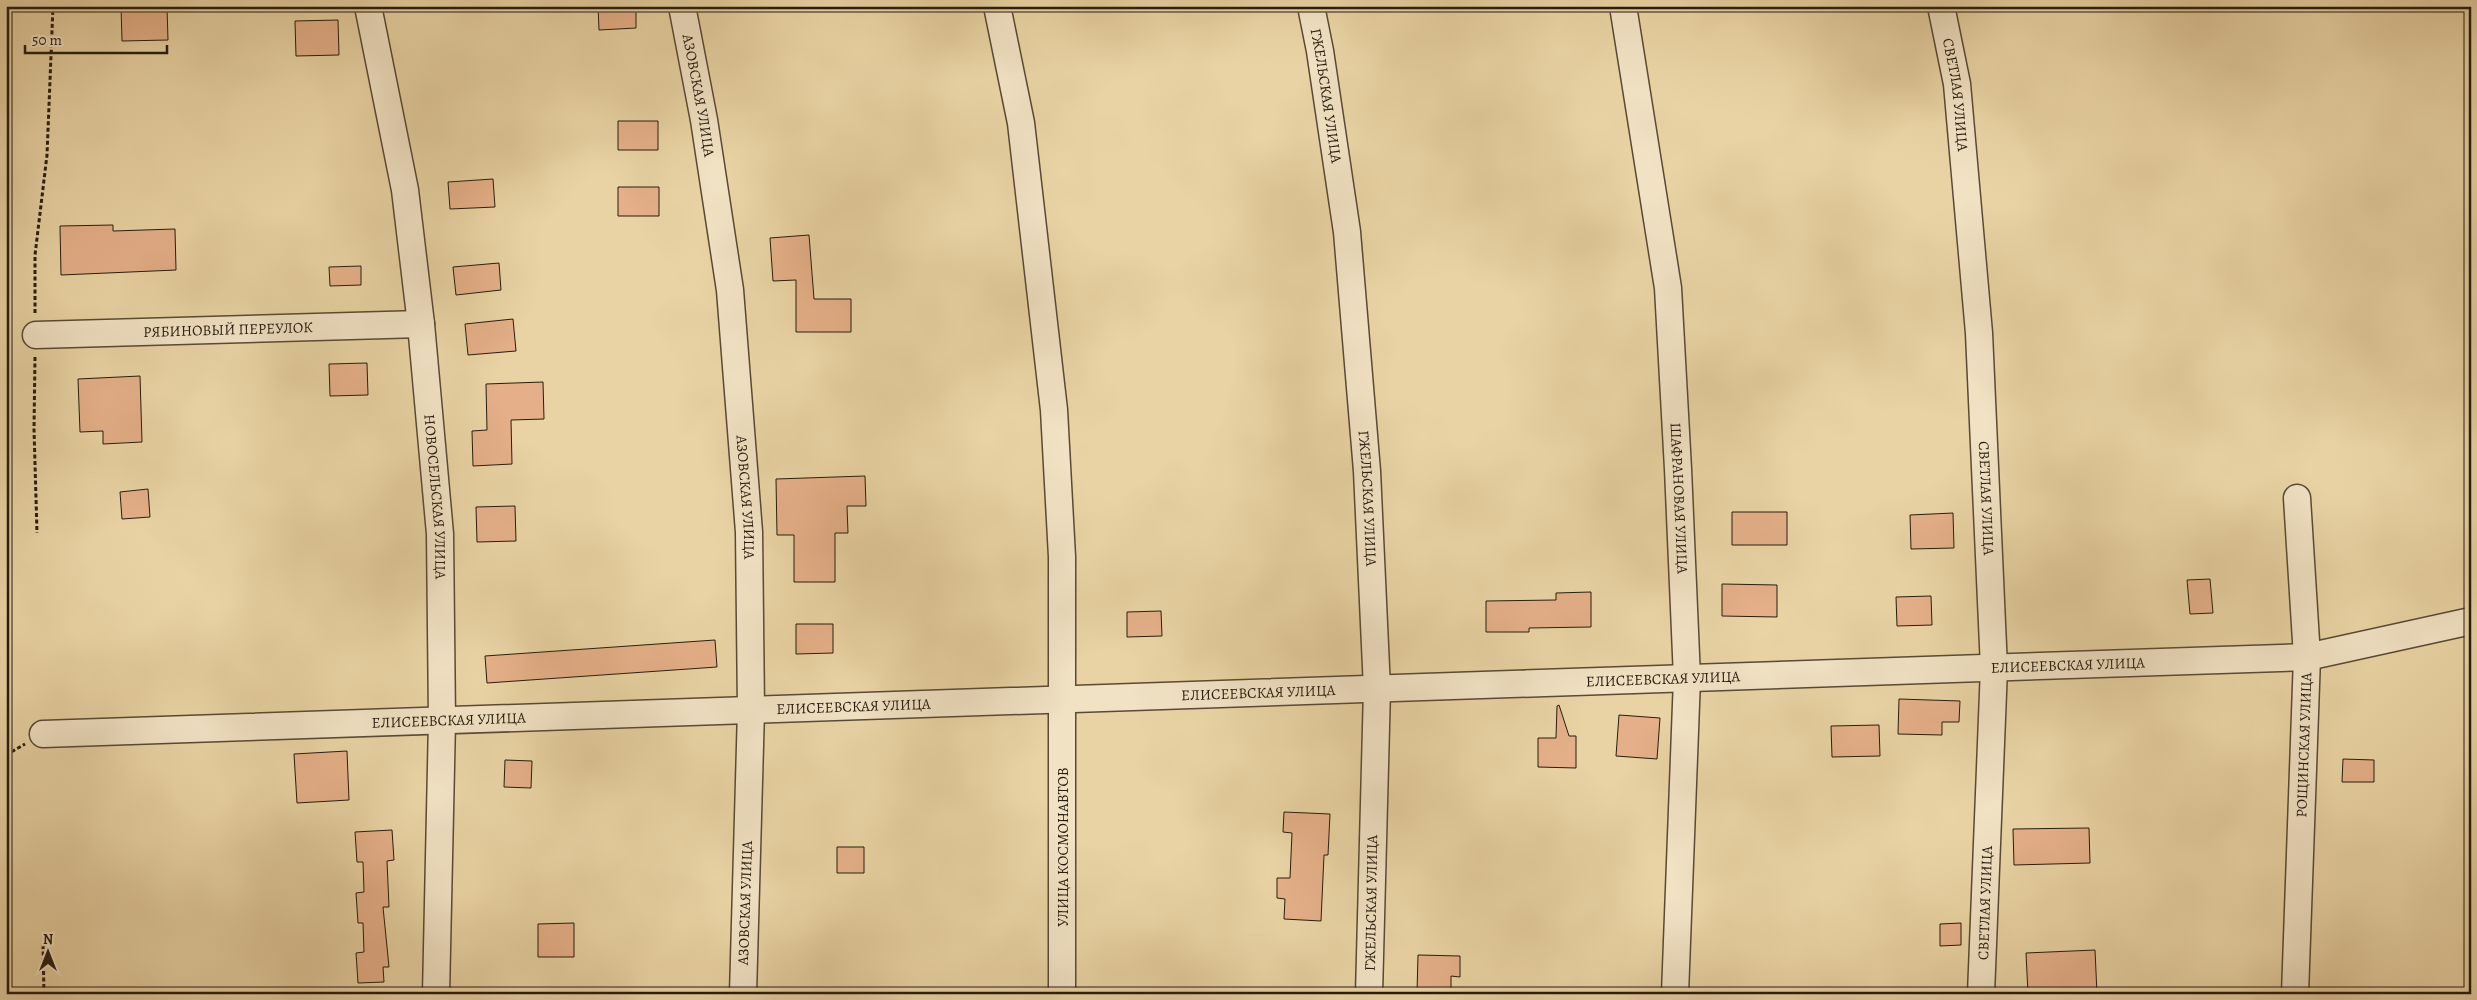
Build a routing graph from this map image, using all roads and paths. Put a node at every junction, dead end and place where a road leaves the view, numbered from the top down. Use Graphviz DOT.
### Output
graph roads {
  1 [pos="53,6"];
  2 [pos="368,6"];
  3 [pos="682,6"];
  4 [pos="997,6"];
  5 [pos="1311,6"];
  6 [pos="1623,6"];
  7 [pos="1941,6"];
  8 [pos="421,324"];
  9 [pos="36,335"];
  10 [pos="2297,498"];
  11 [pos="37,533"];
  12 [pos="2471,621"];
  13 [pos="2307,657"];
  14 [pos="1994,668"];
  15 [pos="1687,678"];
  16 [pos="1377,689"];
  17 [pos="1064,700"];
  18 [pos="751,710"];
  19 [pos="442,721"];
  20 [pos="42,734"];
  21 [pos="43,945"];
  22 [pos="44,994"];
  23 [pos="436,994"];
  24 [pos="743,994"];
  25 [pos="1062,994"];
  26 [pos="1368,994"];
  27 [pos="1675,994"];
  28 [pos="1981,994"];
  29 [pos="2295,994"];
  1 -- 9 [label="path"];
  2 -- 8 [label="street, НОВОСЕЛЬСКАЯ УЛИЦА"];
  3 -- 18 [label="street, АЗОВСКАЯ УЛИЦА"];
  4 -- 17 [label="street, УЛИЦА КОСМОНАВТОВ"];
  5 -- 16 [label="street, ГЖЕЛЬСКАЯ УЛИЦА"];
  6 -- 15 [label="street, ШАФРАНОВАЯ УЛИЦА"];
  7 -- 14 [label="street, СВЕТЛАЯ УЛИЦА"];
  8 -- 9 [label="street, РЯБИНОВЫЙ ПЕРЕУЛОК"];
  8 -- 19 [label="street, НОВОСЕЛЬСКАЯ УЛИЦА"];
  9 -- 11 [label="path"];
  10 -- 13 [label="street, РОЩИНСКАЯ УЛИЦА"];
  12 -- 13 [label="street, ЕЛИСЕЕВСКАЯ УЛИЦА"];
  13 -- 14 [label="street, ЕЛИСЕЕВСКАЯ УЛИЦА"];
  13 -- 29 [label="street, РОЩИНСКАЯ УЛИЦА"];
  14 -- 15 [label="street, ЕЛИСЕЕВСКАЯ УЛИЦА"];
  14 -- 28 [label="street, СВЕТЛАЯ УЛИЦА"];
  15 -- 16 [label="street, ЕЛИСЕЕВСКАЯ УЛИЦА"];
  15 -- 27 [label="street, ШАФРАНОВАЯ УЛИЦА"];
  16 -- 17 [label="street, ЕЛИСЕЕВСКАЯ УЛИЦА"];
  16 -- 26 [label="street, ГЖЕЛЬСКАЯ УЛИЦА"];
  17 -- 18 [label="street, ЕЛИСЕЕВСКАЯ УЛИЦА"];
  17 -- 25 [label="street, УЛИЦА КОСМОНАВТОВ"];
  18 -- 19 [label="street, ЕЛИСЕЕВСКАЯ УЛИЦА"];
  18 -- 24 [label="street, АЗОВСКАЯ УЛИЦА"];
  19 -- 20 [label="street, ЕЛИСЕЕВСКАЯ УЛИЦА"];
  19 -- 23 [label="street, НОВОСЕЛЬСКАЯ УЛИЦА"];
  21 -- 22 [label="path"];
}
